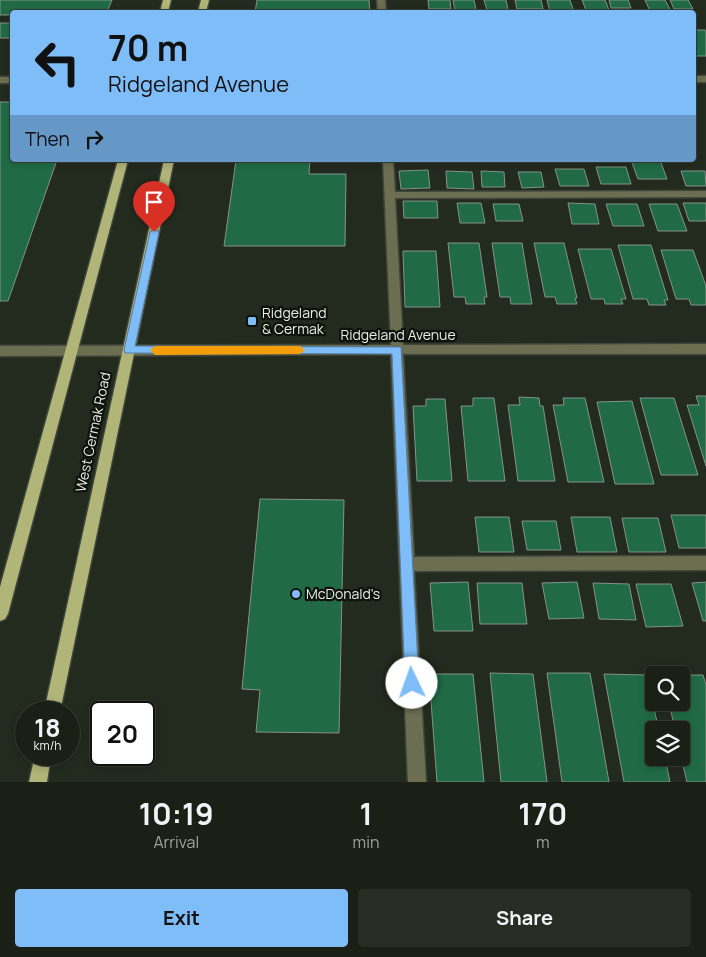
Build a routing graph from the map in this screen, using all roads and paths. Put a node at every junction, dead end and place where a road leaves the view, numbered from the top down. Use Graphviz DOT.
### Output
graph roads {
  1 [pos="122,162"];
  2 [pos="169,162"];
  3 [pos="388,162"];
  4 [pos="706,194"];
  5 [pos="390,195"];
  6 [pos="706,348"];
  7 [pos="129,350"];
  8 [pos="397,350"];
  9 [pos="0,351"];
  10 [pos="72,351"];
  11 [pos="706,563"];
  12 [pos="407,564"];
  13 [pos="0,614"];
  14 [pos="54,701"];
  15 [pos="41,766"];
  16 [pos="38,782"];
  17 [pos="417,782"];
  1 -- 10 [label="main road"];
  2 -- 7 [label="main road, West Cermak Road"];
  3 -- 5 [label="street"];
  4 -- 5 [label="street"];
  5 -- 8 [label="street"];
  6 -- 8 [label="street, Ridgeland Avenue"];
  7 -- 8 [label="street, Ridgeland Avenue"];
  7 -- 10 [label="street, Ridgeland Avenue"];
  7 -- 14 [label="main road, West Cermak Road"];
  8 -- 12 [label="street"];
  9 -- 10 [label="street, Ridgeland Avenue"];
  10 -- 13 [label="main road"];
  11 -- 12 [label="street"];
  12 -- 17 [label="street"];
  15 -- 16 [label="main road"];
}
